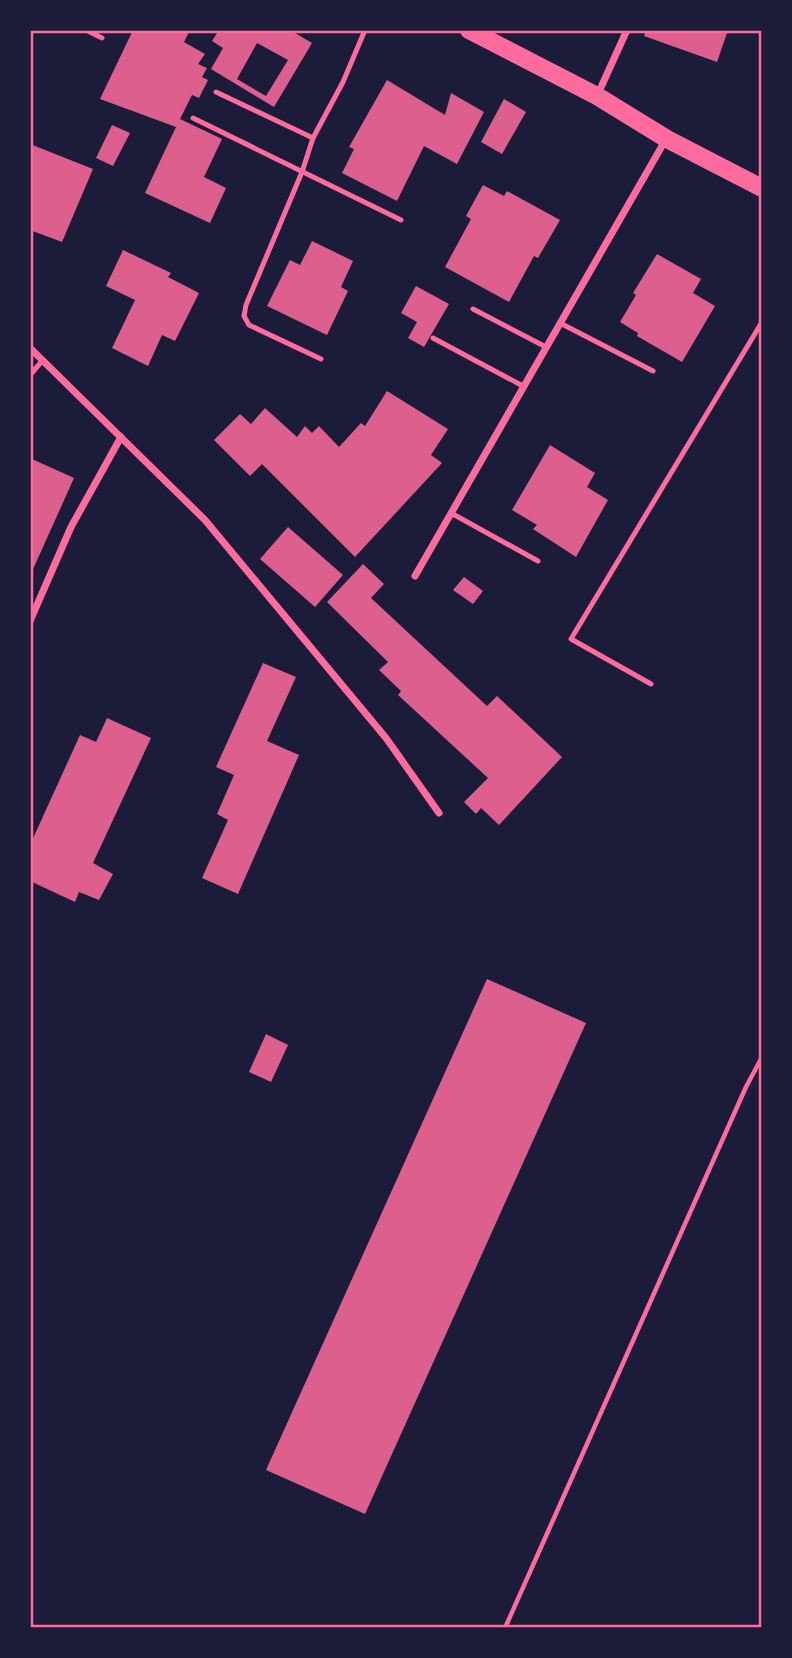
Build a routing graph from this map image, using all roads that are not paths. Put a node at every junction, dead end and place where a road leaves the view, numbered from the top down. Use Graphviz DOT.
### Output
graph roads {
  1 [pos="86,30"];
  2 [pos="365,30"];
  3 [pos="469,30"];
  4 [pos="627,30"];
  5 [pos="102,38"];
  6 [pos="216,92"];
  7 [pos="597,96"];
  8 [pos="193,118"];
  9 [pos="313,138"];
  10 [pos="667,139"];
  11 [pos="302,172"];
  12 [pos="762,188"];
  13 [pos="401,220"];
  14 [pos="473,309"];
  15 [pos="762,321"];
  16 [pos="560,323"];
  17 [pos="433,338"];
  18 [pos="546,347"];
  19 [pos="30,348"];
  20 [pos="321,359"];
  21 [pos="43,360"];
  22 [pos="653,371"];
  23 [pos="30,375"];
  24 [pos="523,386"];
  25 [pos="121,437"];
  26 [pos="451,513"];
  27 [pos="538,561"];
  28 [pos="415,576"];
  29 [pos="30,621"];
  30 [pos="651,684"];
  31 [pos="439,813"];
  1 -- 5 [label="lane"];
  2 -- 9 [label="lane"];
  3 -- 7 [label="main road"];
  4 -- 7 [label="street"];
  6 -- 9 [label="lane"];
  7 -- 10 [label="main road"];
  8 -- 11 [label="lane"];
  9 -- 11 [label="lane"];
  10 -- 12 [label="main road"];
  10 -- 16 [label="street"];
  11 -- 13 [label="lane"];
  11 -- 20 [label="lane"];
  14 -- 18 [label="lane"];
  15 -- 30 [label="lane"];
  16 -- 18 [label="street"];
  16 -- 22 [label="lane"];
  17 -- 24 [label="lane"];
  18 -- 24 [label="street"];
  19 -- 21 [label="street"];
  21 -- 23 [label="lane"];
  21 -- 25 [label="street"];
  24 -- 26 [label="street"];
  25 -- 29 [label="street"];
  25 -- 31 [label="street"];
  26 -- 27 [label="lane"];
  26 -- 28 [label="street"];
}
